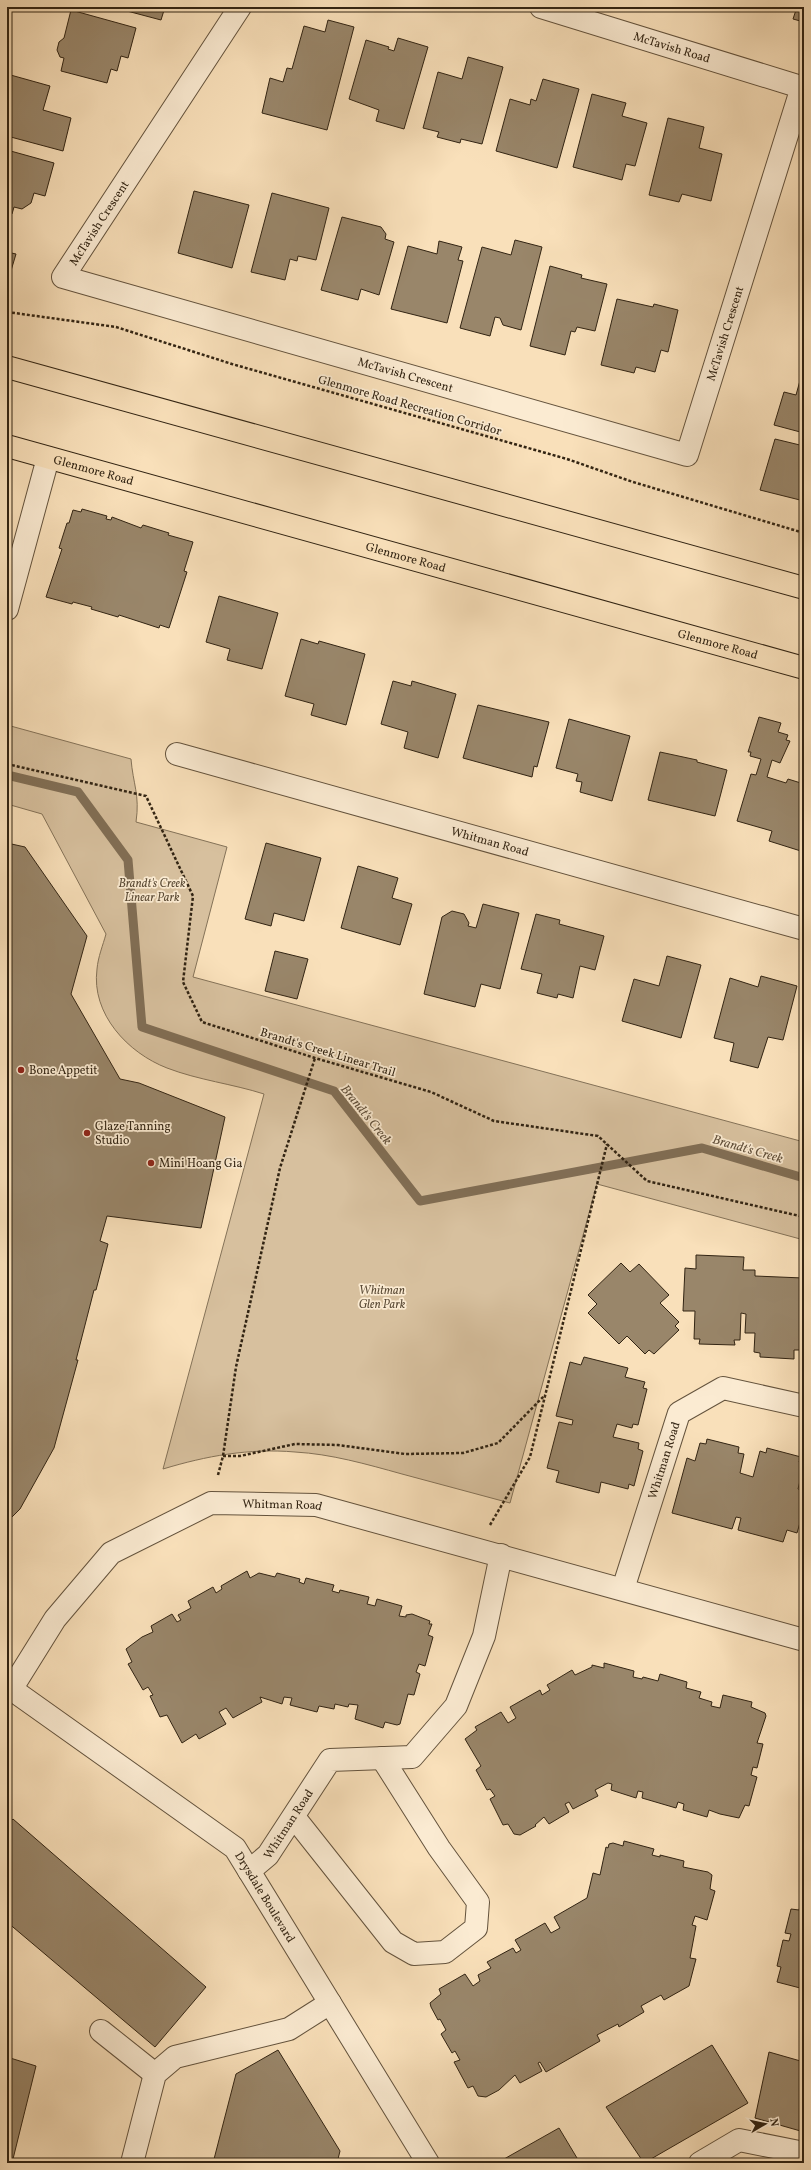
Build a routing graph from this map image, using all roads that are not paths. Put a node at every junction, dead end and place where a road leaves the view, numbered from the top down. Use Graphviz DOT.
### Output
graph roads {
  1 [pos="240,7"];
  2 [pos="541,7"];
  3 [pos="803,87"];
  4 [pos="7,367"];
  5 [pos="7,446"];
  6 [pos="48,458"];
  7 [pos="804,588"];
  8 [pos="7,609"];
  9 [pos="804,668"];
  10 [pos="177,754"];
  11 [pos="804,929"];
  12 [pos="804,1406"];
  13 [pos="501,1555"];
  14 [pos="623,1589"];
  15 [pos="804,1640"];
  16 [pos="9,1687"];
  17 [pos="382,1758"];
  18 [pos="294,1817"];
  19 [pos="249,1871"];
  20 [pos="330,2003"];
  21 [pos="101,2031"];
  22 [pos="155,2074"];
  23 [pos="804,2153"];
  24 [pos="132,2163"];
  25 [pos="428,2163"];
  26 [pos="700,2163"];
  1 -- 3 [label="street, McTavish Crescent"];
  2 -- 3 [label="street, McTavish Road"];
  4 -- 7 [label="main road"];
  5 -- 6 [label="main road, Glenmore Road"];
  6 -- 8 [label="street"];
  6 -- 9 [label="main road, Glenmore Road"];
  10 -- 11 [label="street, Whitman Road"];
  12 -- 14 [label="street, Whitman Road"];
  13 -- 14 [label="street, Whitman Road"];
  13 -- 16 [label="street, Whitman Road"];
  13 -- 17 [label="street, Whitman Road"];
  14 -- 15 [label="street, Whitman Road"];
  16 -- 19 [label="street, Drysdale Boulevard"];
  17 -- 18 [label="street, Whitman Road"];
  17 -- 18 [label="street"];
  18 -- 19 [label="street, Whitman Road"];
  19 -- 20 [label="street, Drysdale Boulevard"];
  20 -- 22 [label="street"];
  20 -- 25 [label="street, Drysdale Boulevard"];
  21 -- 22 [label="street"];
  22 -- 24 [label="street"];
  23 -- 26 [label="street"];
}
